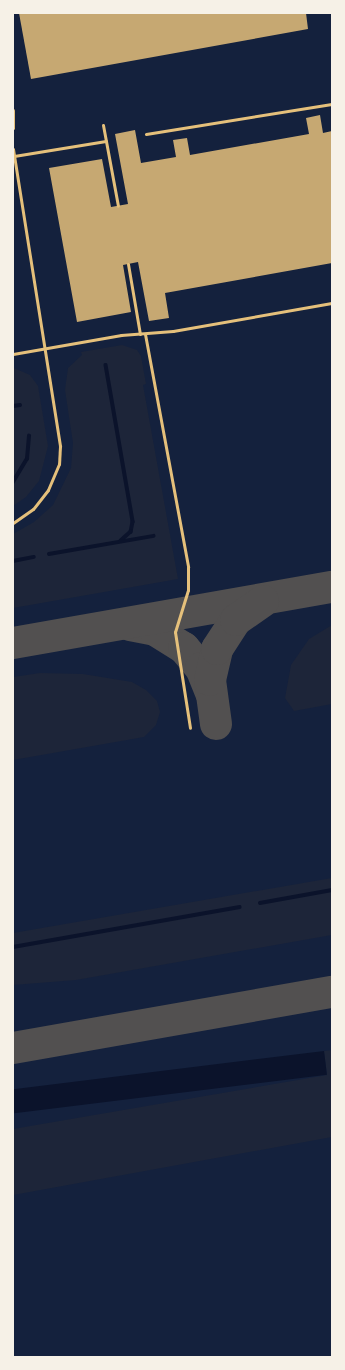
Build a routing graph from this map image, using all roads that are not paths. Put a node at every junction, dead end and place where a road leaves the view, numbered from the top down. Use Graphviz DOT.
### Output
graph roads {
  1 [pos="332,104"];
  2 [pos="13,110"];
  3 [pos="103,125"];
  4 [pos="13,128"];
  5 [pos="146,134"];
  6 [pos="106,141"];
  7 [pos="13,149"];
  8 [pos="14,156"];
  9 [pos="118,206"];
  10 [pos="128,264"];
  11 [pos="332,303"];
  12 [pos="140,334"];
  13 [pos="146,334"];
  14 [pos="46,348"];
  15 [pos="13,354"];
  16 [pos="13,523"];
  17 [pos="190,728"];
  1 -- 5 [label="lane"];
  2 -- 4 [label="lane"];
  3 -- 6 [label="lane"];
  6 -- 8 [label="lane"];
  6 -- 9 [label="lane"];
  7 -- 8 [label="lane"];
  8 -- 14 [label="lane"];
  10 -- 12 [label="lane"];
  11 -- 13 [label="lane"];
  12 -- 13 [label="lane"];
  12 -- 14 [label="lane"];
  13 -- 17 [label="lane"];
  14 -- 15 [label="lane"];
  14 -- 16 [label="lane"];
}
